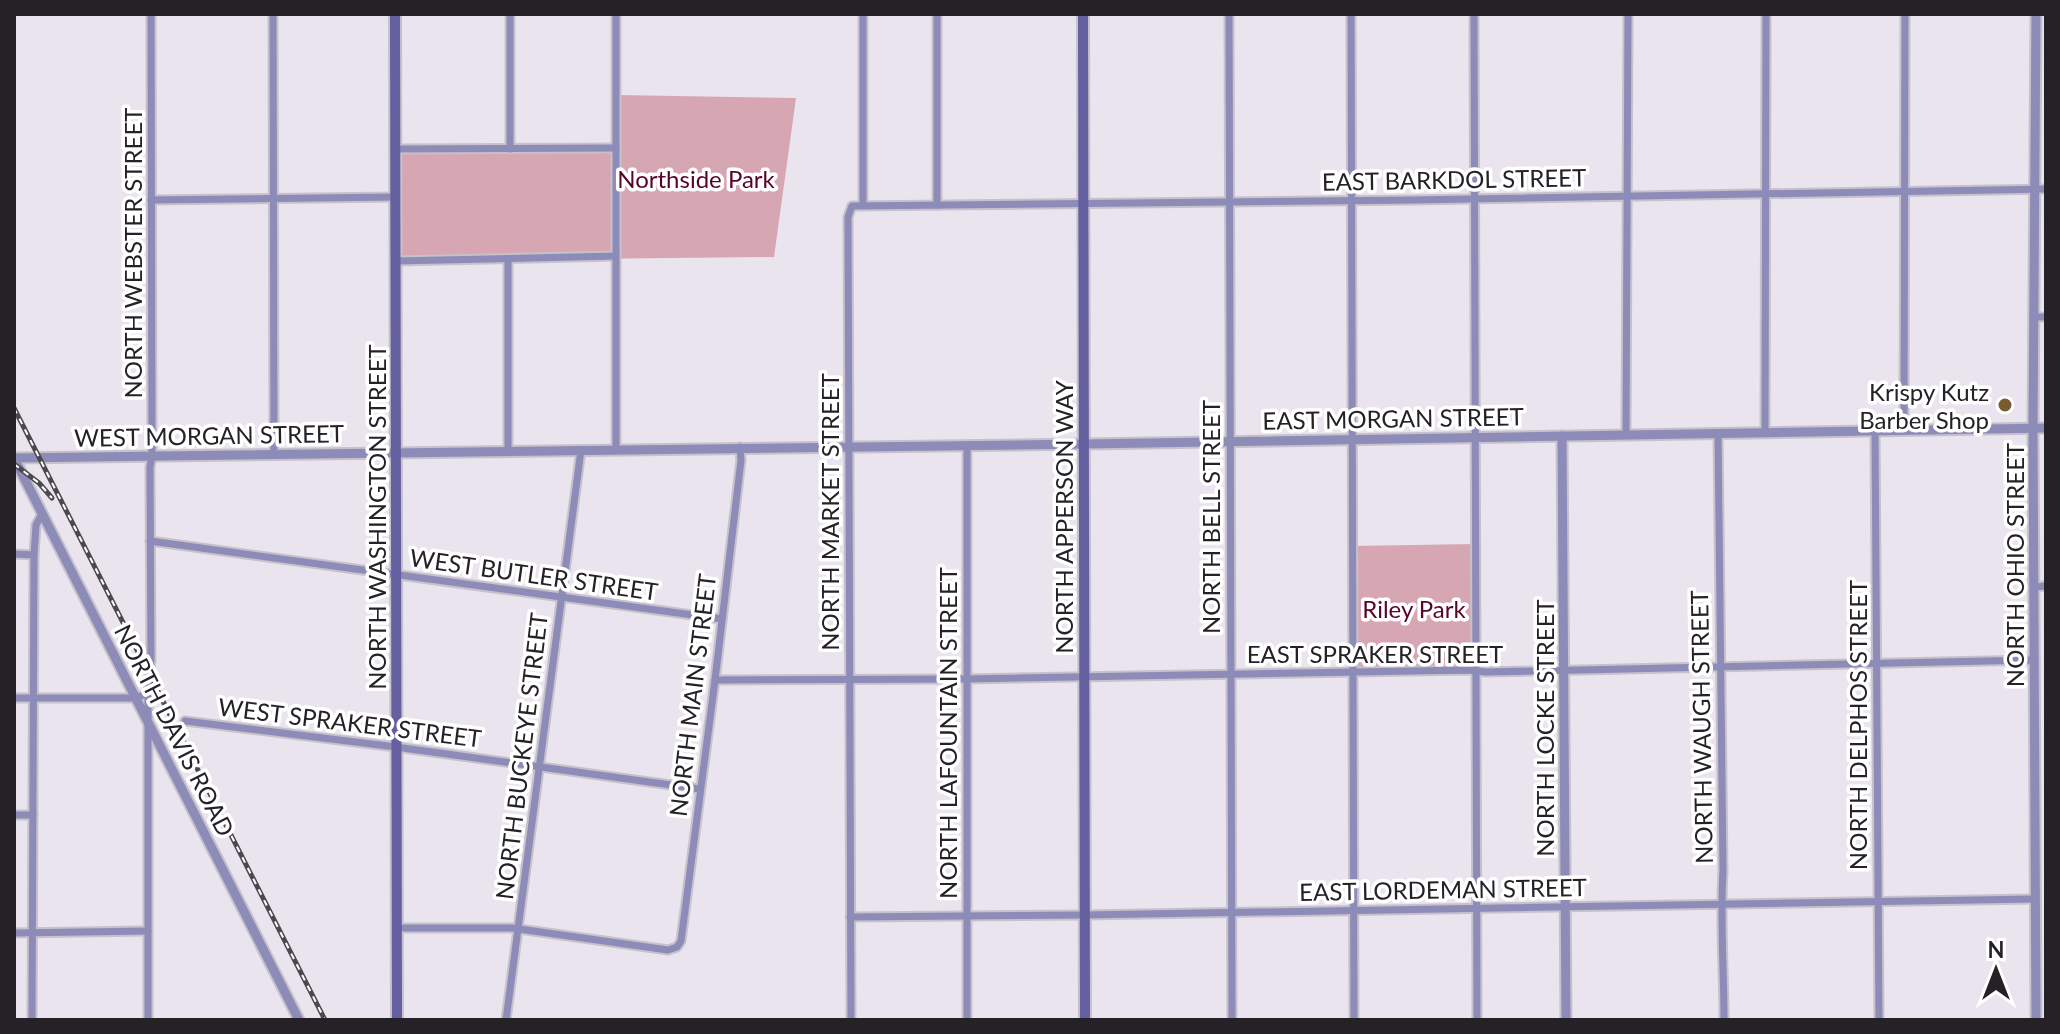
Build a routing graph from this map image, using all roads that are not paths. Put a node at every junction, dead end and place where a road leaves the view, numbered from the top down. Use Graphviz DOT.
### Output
graph roads {
  1 [pos="151,14"];
  2 [pos="273,14"];
  3 [pos="395,14"];
  4 [pos="510,14"];
  5 [pos="616,14"];
  6 [pos="863,14"];
  7 [pos="937,14"];
  8 [pos="1083,14"];
  9 [pos="1229,14"];
  10 [pos="1351,14"];
  11 [pos="1474,14"];
  12 [pos="1628,14"];
  13 [pos="1766,14"];
  14 [pos="1905,14"];
  15 [pos="2036,14"];
  16 [pos="616,148"];
  17 [pos="395,149"];
  18 [pos="510,149"];
  19 [pos="2041,189"];
  20 [pos="1904,191"];
  21 [pos="1766,193"];
  22 [pos="1627,196"];
  23 [pos="395,197"];
  24 [pos="1474,198"];
  25 [pos="273,199"];
  26 [pos="151,200"];
  27 [pos="1352,200"];
  28 [pos="1229,202"];
  29 [pos="1083,203"];
  30 [pos="863,205"];
  31 [pos="937,205"];
  32 [pos="616,256"];
  33 [pos="508,259"];
  34 [pos="395,261"];
  35 [pos="2033,317"];
  36 [pos="2046,317"];
  37 [pos="2033,428"];
  38 [pos="2046,428"];
  39 [pos="1904,430"];
  40 [pos="1875,431"];
  41 [pos="1765,432"];
  42 [pos="1718,433"];
  43 [pos="1626,434"];
  44 [pos="1562,436"];
  45 [pos="1475,437"];
  46 [pos="1352,439"];
  47 [pos="1230,441"];
  48 [pos="1085,444"];
  49 [pos="967,445"];
  50 [pos="740,447"];
  51 [pos="849,447"];
  52 [pos="581,450"];
  53 [pos="616,450"];
  54 [pos="508,451"];
  55 [pos="396,453"];
  56 [pos="274,454"];
  57 [pos="152,456"];
  58 [pos="14,458"];
  59 [pos="42,514"];
  60 [pos="150,541"];
  61 [pos="14,554"];
  62 [pos="34,555"];
  63 [pos="396,575"];
  64 [pos="2040,587"];
  65 [pos="562,597"];
  66 [pos="722,619"];
  67 [pos="2035,660"];
  68 [pos="1875,665"];
  69 [pos="1720,668"];
  70 [pos="1475,670"];
  71 [pos="1565,671"];
  72 [pos="1353,672"];
  73 [pos="1231,674"];
  74 [pos="1084,676"];
  75 [pos="966,679"];
  76 [pos="715,680"];
  77 [pos="850,680"];
  78 [pos="148,693"];
  79 [pos="14,698"];
  80 [pos="34,698"];
  81 [pos="136,698"];
  82 [pos="185,721"];
  83 [pos="148,723"];
  84 [pos="396,747"];
  85 [pos="540,766"];
  86 [pos="700,789"];
  87 [pos="14,815"];
  88 [pos="33,815"];
  89 [pos="2035,899"];
  90 [pos="1878,903"];
  91 [pos="1721,905"];
  92 [pos="1565,907"];
  93 [pos="1476,909"];
  94 [pos="1354,911"];
  95 [pos="1232,913"];
  96 [pos="1085,915"];
  97 [pos="967,916"];
  98 [pos="850,917"];
  99 [pos="397,928"];
  100 [pos="518,930"];
  101 [pos="148,931"];
  102 [pos="33,932"];
  103 [pos="14,933"];
  104 [pos="32,1020"];
  105 [pos="148,1020"];
  106 [pos="299,1020"];
  107 [pos="397,1020"];
  108 [pos="506,1020"];
  109 [pos="851,1020"];
  110 [pos="967,1020"];
  111 [pos="1085,1020"];
  112 [pos="1232,1020"];
  113 [pos="1354,1020"];
  114 [pos="1477,1020"];
  115 [pos="1566,1020"];
  116 [pos="1724,1020"];
  117 [pos="1879,1020"];
  118 [pos="2036,1020"];
  1 -- 26 [label="street, NORTH WEBSTER STREET"];
  2 -- 25 [label="street"];
  3 -- 17 [label="main road, NORTH WASHINGTON STREET"];
  4 -- 18 [label="street"];
  5 -- 16 [label="street"];
  6 -- 30 [label="street, NORTH MARKET STREET"];
  7 -- 31 [label="street"];
  8 -- 29 [label="main road, NORTH APPERSON WAY"];
  9 -- 28 [label="street, NORTH BELL STREET"];
  10 -- 27 [label="street"];
  11 -- 24 [label="street"];
  12 -- 22 [label="street"];
  13 -- 21 [label="street"];
  14 -- 20 [label="street"];
  15 -- 19 [label="street, NORTH OHIO STREET"];
  16 -- 18 [label="street"];
  16 -- 32 [label="street"];
  17 -- 18 [label="street"];
  17 -- 23 [label="main road, NORTH WASHINGTON STREET"];
  19 -- 20 [label="street, EAST BARKDOL STREET"];
  19 -- 35 [label="street, NORTH OHIO STREET"];
  20 -- 21 [label="street, EAST BARKDOL STREET"];
  20 -- 39 [label="street"];
  21 -- 22 [label="street, EAST BARKDOL STREET"];
  21 -- 41 [label="street"];
  22 -- 24 [label="street, EAST BARKDOL STREET"];
  22 -- 43 [label="street"];
  23 -- 25 [label="street"];
  23 -- 34 [label="main road, NORTH WASHINGTON STREET"];
  24 -- 27 [label="street, EAST BARKDOL STREET"];
  24 -- 45 [label="street"];
  25 -- 26 [label="street"];
  25 -- 56 [label="street"];
  26 -- 57 [label="street, NORTH WEBSTER STREET"];
  27 -- 28 [label="street, EAST BARKDOL STREET"];
  27 -- 46 [label="street"];
  28 -- 29 [label="street, EAST BARKDOL STREET"];
  28 -- 47 [label="street, NORTH BELL STREET"];
  29 -- 31 [label="street, EAST BARKDOL STREET"];
  29 -- 48 [label="main road, NORTH APPERSON WAY"];
  30 -- 31 [label="street, EAST BARKDOL STREET"];
  30 -- 51 [label="street, NORTH MARKET STREET"];
  32 -- 33 [label="street"];
  32 -- 53 [label="street"];
  33 -- 34 [label="street"];
  33 -- 54 [label="street"];
  34 -- 55 [label="main road, NORTH WASHINGTON STREET"];
  35 -- 36 [label="street"];
  35 -- 37 [label="street, NORTH OHIO STREET"];
  37 -- 38 [label="street, EAST MORGAN STREET"];
  37 -- 39 [label="street, EAST MORGAN STREET"];
  37 -- 64 [label="street, NORTH OHIO STREET"];
  39 -- 40 [label="street, EAST MORGAN STREET"];
  40 -- 41 [label="street, EAST MORGAN STREET"];
  40 -- 68 [label="street, NORTH DELPHOS STREET"];
  41 -- 42 [label="street, EAST MORGAN STREET"];
  42 -- 43 [label="street, EAST MORGAN STREET"];
  42 -- 69 [label="street, NORTH WAUGH STREET"];
  43 -- 44 [label="street, EAST MORGAN STREET"];
  44 -- 45 [label="street, EAST MORGAN STREET"];
  44 -- 71 [label="street, NORTH LOCKE STREET"];
  45 -- 46 [label="street, EAST MORGAN STREET"];
  45 -- 70 [label="street"];
  46 -- 47 [label="street, EAST MORGAN STREET"];
  46 -- 72 [label="street"];
  47 -- 48 [label="street, EAST MORGAN STREET"];
  47 -- 73 [label="street, NORTH BELL STREET"];
  48 -- 49 [label="street, EAST MORGAN STREET"];
  48 -- 74 [label="main road, NORTH APPERSON WAY"];
  49 -- 51 [label="street, EAST MORGAN STREET"];
  49 -- 75 [label="street, NORTH LAFOUNTAIN STREET"];
  50 -- 51 [label="street, EAST MORGAN STREET"];
  50 -- 53 [label="street, WEST MORGAN STREET"];
  50 -- 66 [label="street, NORTH MAIN STREET"];
  51 -- 77 [label="street, NORTH MARKET STREET"];
  52 -- 53 [label="street, WEST MORGAN STREET"];
  52 -- 54 [label="street, WEST MORGAN STREET"];
  52 -- 65 [label="street, NORTH BUCKEYE STREET"];
  54 -- 55 [label="street, WEST MORGAN STREET"];
  55 -- 56 [label="street, WEST MORGAN STREET"];
  55 -- 63 [label="main road, NORTH WASHINGTON STREET"];
  56 -- 57 [label="street, WEST MORGAN STREET"];
  57 -- 58 [label="street, WEST MORGAN STREET"];
  57 -- 60 [label="street, NORTH WEBSTER STREET"];
  58 -- 59 [label="street, NORTH DAVIS ROAD"];
  59 -- 62 [label="street"];
  59 -- 81 [label="street, NORTH DAVIS ROAD"];
  60 -- 63 [label="street, WEST BUTLER STREET"];
  60 -- 78 [label="street, NORTH WEBSTER STREET"];
  61 -- 62 [label="street"];
  62 -- 80 [label="street"];
  63 -- 65 [label="street, WEST BUTLER STREET"];
  63 -- 84 [label="main road, NORTH WASHINGTON STREET"];
  64 -- 67 [label="street, NORTH OHIO STREET"];
  65 -- 66 [label="street, WEST BUTLER STREET"];
  65 -- 85 [label="street, NORTH BUCKEYE STREET"];
  66 -- 76 [label="street, NORTH MAIN STREET"];
  67 -- 68 [label="street, EAST SPRAKER STREET"];
  67 -- 89 [label="street, NORTH OHIO STREET"];
  68 -- 69 [label="street, EAST SPRAKER STREET"];
  68 -- 90 [label="street, NORTH DELPHOS STREET"];
  69 -- 71 [label="street, EAST SPRAKER STREET"];
  69 -- 91 [label="street, NORTH WAUGH STREET"];
  70 -- 71 [label="street, EAST SPRAKER STREET"];
  70 -- 72 [label="street, EAST SPRAKER STREET"];
  70 -- 93 [label="street"];
  71 -- 92 [label="street, NORTH LOCKE STREET"];
  72 -- 73 [label="street, EAST SPRAKER STREET"];
  72 -- 94 [label="street"];
  73 -- 74 [label="street, EAST SPRAKER STREET"];
  73 -- 95 [label="street, NORTH BELL STREET"];
  74 -- 75 [label="street, EAST SPRAKER STREET"];
  74 -- 96 [label="main road, NORTH APPERSON WAY"];
  75 -- 77 [label="street, EAST SPRAKER STREET"];
  75 -- 97 [label="street, NORTH LAFOUNTAIN STREET"];
  76 -- 77 [label="street, EAST SPRAKER STREET"];
  76 -- 86 [label="street, NORTH MAIN STREET"];
  77 -- 98 [label="street, NORTH MARKET STREET"];
  78 -- 81 [label="street"];
  78 -- 83 [label="street, NORTH WEBSTER STREET"];
  79 -- 80 [label="street"];
  80 -- 81 [label="street"];
  80 -- 88 [label="street"];
  81 -- 83 [label="street, NORTH DAVIS ROAD"];
  82 -- 84 [label="street, WEST SPRAKER STREET"];
  83 -- 101 [label="street, NORTH WEBSTER STREET"];
  83 -- 106 [label="street, NORTH DAVIS ROAD"];
  84 -- 85 [label="street, WEST SPRAKER STREET"];
  84 -- 99 [label="main road, NORTH WASHINGTON STREET"];
  85 -- 86 [label="street, WEST SPRAKER STREET"];
  85 -- 100 [label="street, NORTH BUCKEYE STREET"];
  86 -- 100 [label="street, NORTH MAIN STREET"];
  87 -- 88 [label="street"];
  88 -- 102 [label="street"];
  89 -- 90 [label="street, EAST LORDEMAN STREET"];
  89 -- 118 [label="street, NORTH OHIO STREET"];
  90 -- 91 [label="street, EAST LORDEMAN STREET"];
  90 -- 117 [label="street, NORTH DELPHOS STREET"];
  91 -- 92 [label="street, EAST LORDEMAN STREET"];
  91 -- 116 [label="street, NORTH WAUGH STREET"];
  92 -- 93 [label="street, EAST LORDEMAN STREET"];
  92 -- 115 [label="street, NORTH LOCKE STREET"];
  93 -- 94 [label="street, EAST LORDEMAN STREET"];
  93 -- 114 [label="street"];
  94 -- 95 [label="street, EAST LORDEMAN STREET"];
  94 -- 113 [label="street"];
  95 -- 96 [label="street, EAST LORDEMAN STREET"];
  95 -- 112 [label="street, NORTH BELL STREET"];
  96 -- 97 [label="street, EAST LORDEMAN STREET"];
  96 -- 111 [label="main road, NORTH APPERSON WAY"];
  97 -- 98 [label="street, EAST LORDEMAN STREET"];
  97 -- 110 [label="street, NORTH LAFOUNTAIN STREET"];
  98 -- 109 [label="street, NORTH MARKET STREET"];
  99 -- 100 [label="street"];
  99 -- 107 [label="main road, NORTH WASHINGTON STREET"];
  100 -- 108 [label="street, NORTH BUCKEYE STREET"];
  101 -- 102 [label="street"];
  101 -- 105 [label="street, NORTH WEBSTER STREET"];
  102 -- 103 [label="street"];
  102 -- 104 [label="street"];
}
